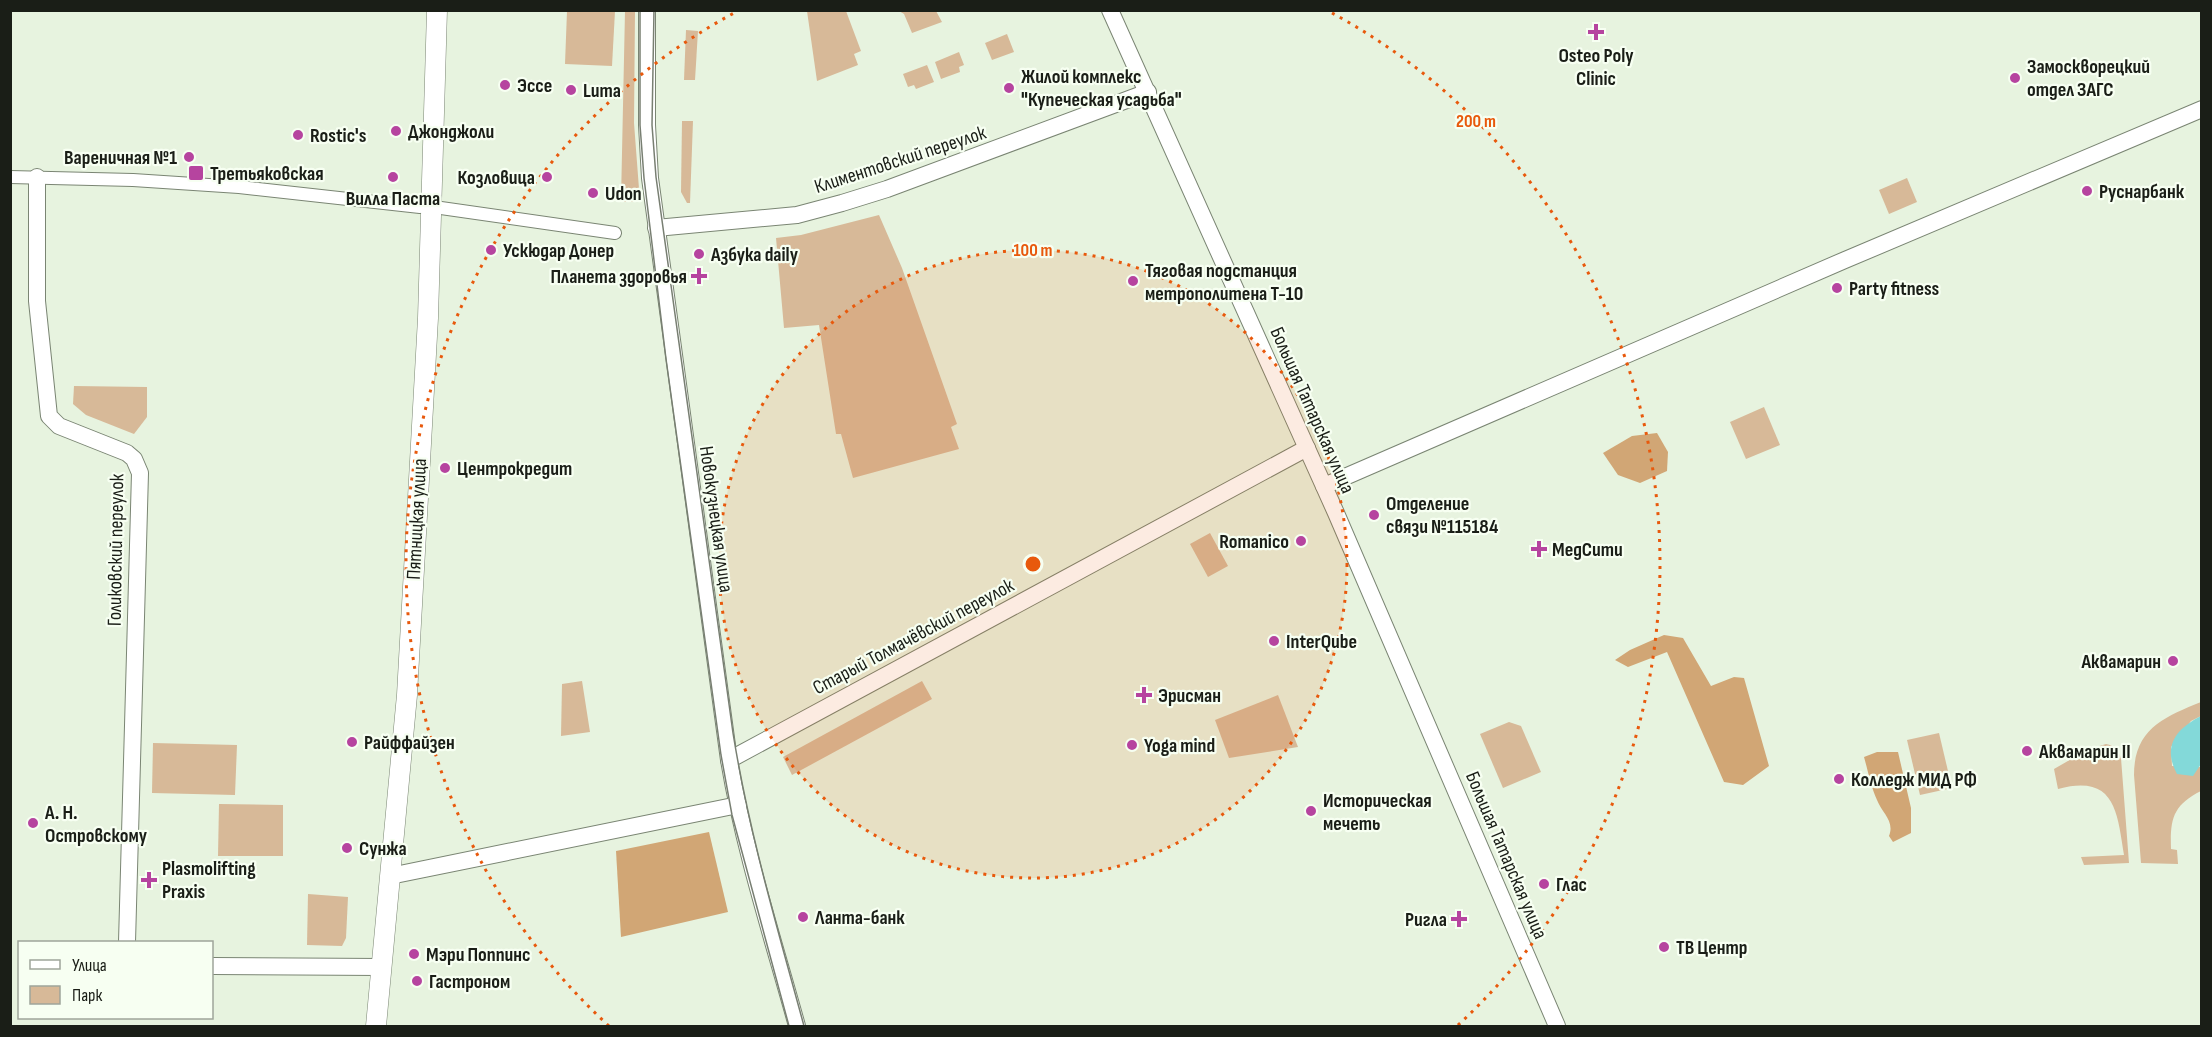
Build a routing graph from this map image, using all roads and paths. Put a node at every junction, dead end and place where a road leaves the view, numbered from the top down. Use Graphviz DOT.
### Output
graph roads {
  1 [pos="437,10"];
  2 [pos="647,10"];
  3 [pos="1110,10"];
  4 [pos="1148,92"];
  5 [pos="2202,109"];
  6 [pos="10,177"];
  7 [pos="37,177"];
  8 [pos="420,207"];
  9 [pos="441,208"];
  10 [pos="656,228"];
  11 [pos="615,233"];
  12 [pos="1307,448"];
  13 [pos="1324,486"];
  14 [pos="729,760"];
  15 [pos="738,805"];
  16 [pos="390,876"];
  17 [pos="127,941"];
  18 [pos="213,966"];
  19 [pos="381,967"];
  20 [pos="376,1026"];
  21 [pos="797,1026"];
  22 [pos="1557,1026"];
  1 -- 16 [label="street, Пятницкая улица"];
  2 -- 10 [label="street, Новокузнецкая улица"];
  3 -- 4 [label="street, Большая Татарская улица"];
  4 -- 10 [label="street, Климентовский переулок"];
  4 -- 12 [label="street, Большая Татарская улица"];
  5 -- 13 [label="street"];
  6 -- 7 [label="street"];
  7 -- 8 [label="street"];
  7 -- 17 [label="street, Голиковский переулок"];
  9 -- 11 [label="street"];
  10 -- 14 [label="street, Новокузнецкая улица"];
  12 -- 13 [label="street, Большая Татарская улица"];
  12 -- 14 [label="street, Старый Толмачёвский переулок"];
  13 -- 22 [label="street, Большая Татарская улица"];
  14 -- 15 [label="street, Новокузнецкая улица"];
  15 -- 16 [label="street"];
  15 -- 21 [label="street, Новокузнецкая улица"];
  16 -- 19 [label="street, Пятницкая улица"];
  18 -- 19 [label="street"];
  19 -- 20 [label="street, Пятницкая улица"];
}
